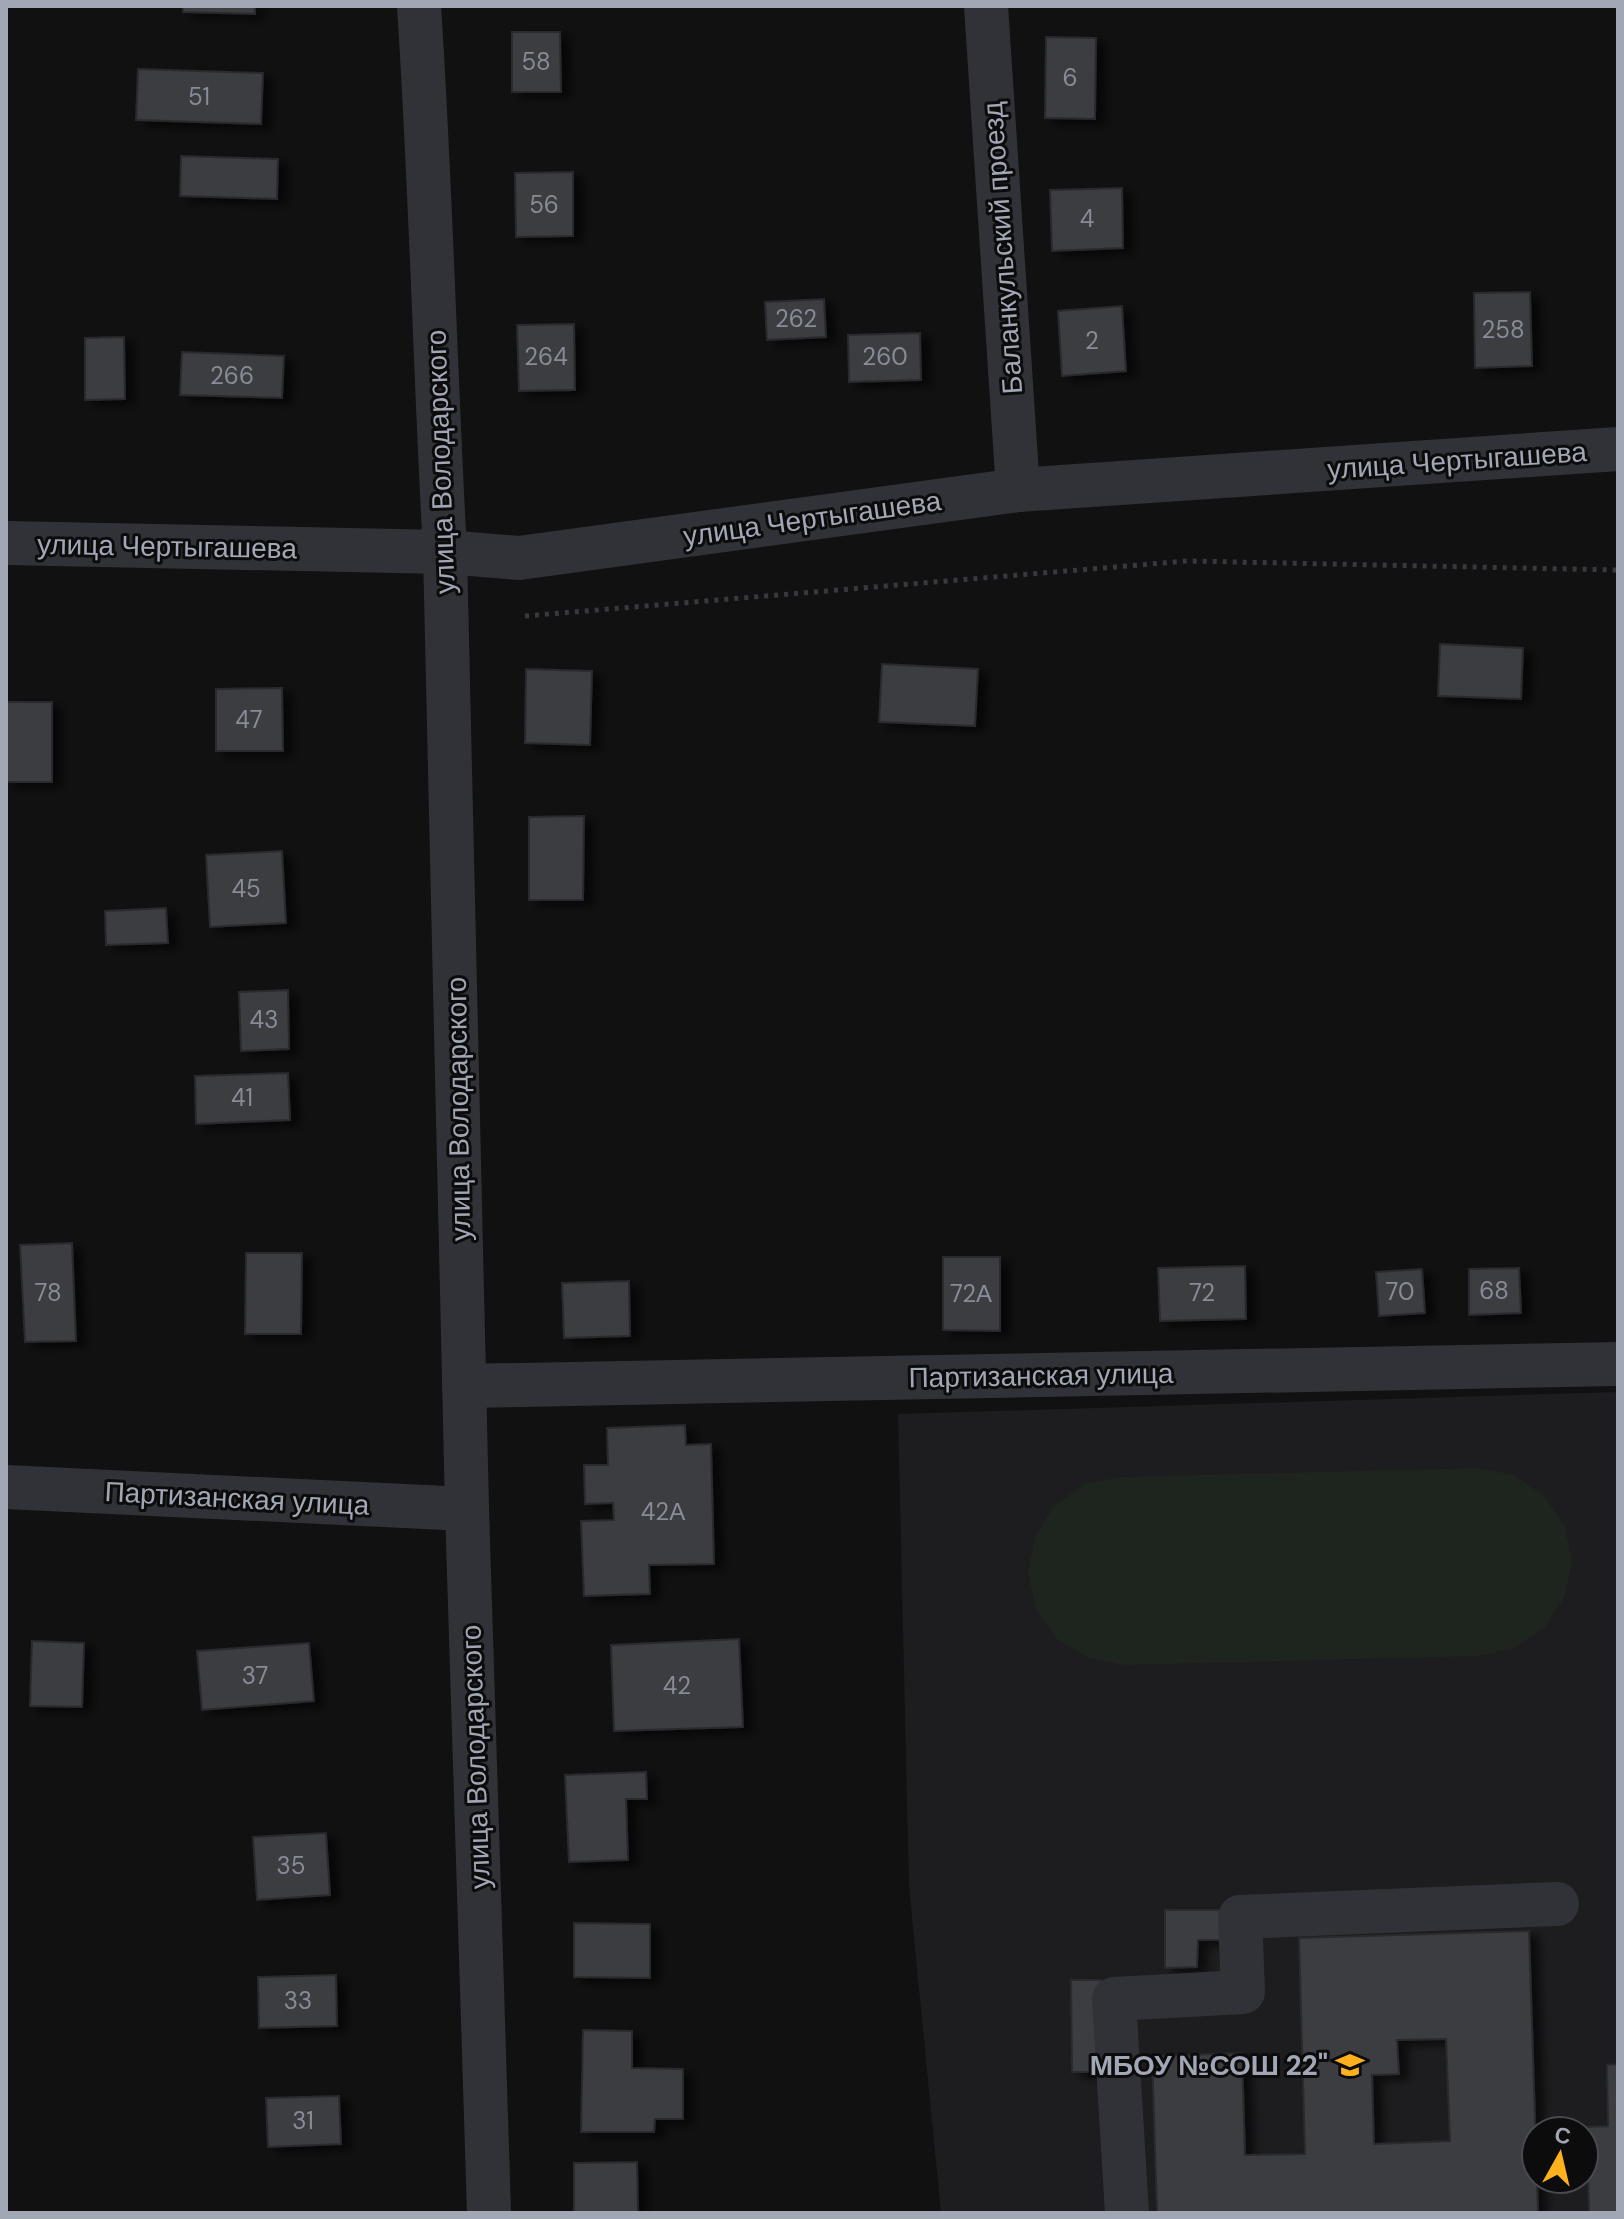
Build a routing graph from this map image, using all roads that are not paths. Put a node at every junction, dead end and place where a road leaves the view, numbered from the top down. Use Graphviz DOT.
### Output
graph roads {
  1 [pos="419,6"];
  2 [pos="986,6"];
  3 [pos="1618,449"];
  4 [pos="1018,490"];
  5 [pos="6,543"];
  6 [pos="445,552"];
  7 [pos="1618,1364"];
  8 [pos="464,1386"];
  9 [pos="6,1487"];
  10 [pos="467,1509"];
  11 [pos="1557,1904"];
  12 [pos="489,2213"];
  13 [pos="1127,2213"];
  1 -- 6 [label="street, улица Володарского"];
  2 -- 4 [label="street, Баланкульский проезд"];
  3 -- 4 [label="street, улица Чертыгашева"];
  4 -- 6 [label="street, улица Чертыгашева"];
  5 -- 6 [label="street, улица Чертыгашева"];
  6 -- 8 [label="street, улица Володарского"];
  7 -- 8 [label="street, Партизанская улица"];
  8 -- 10 [label="street, улица Володарского"];
  9 -- 10 [label="street, Партизанская улица"];
  10 -- 12 [label="street, улица Володарского"];
  11 -- 13 [label="street"];
}
